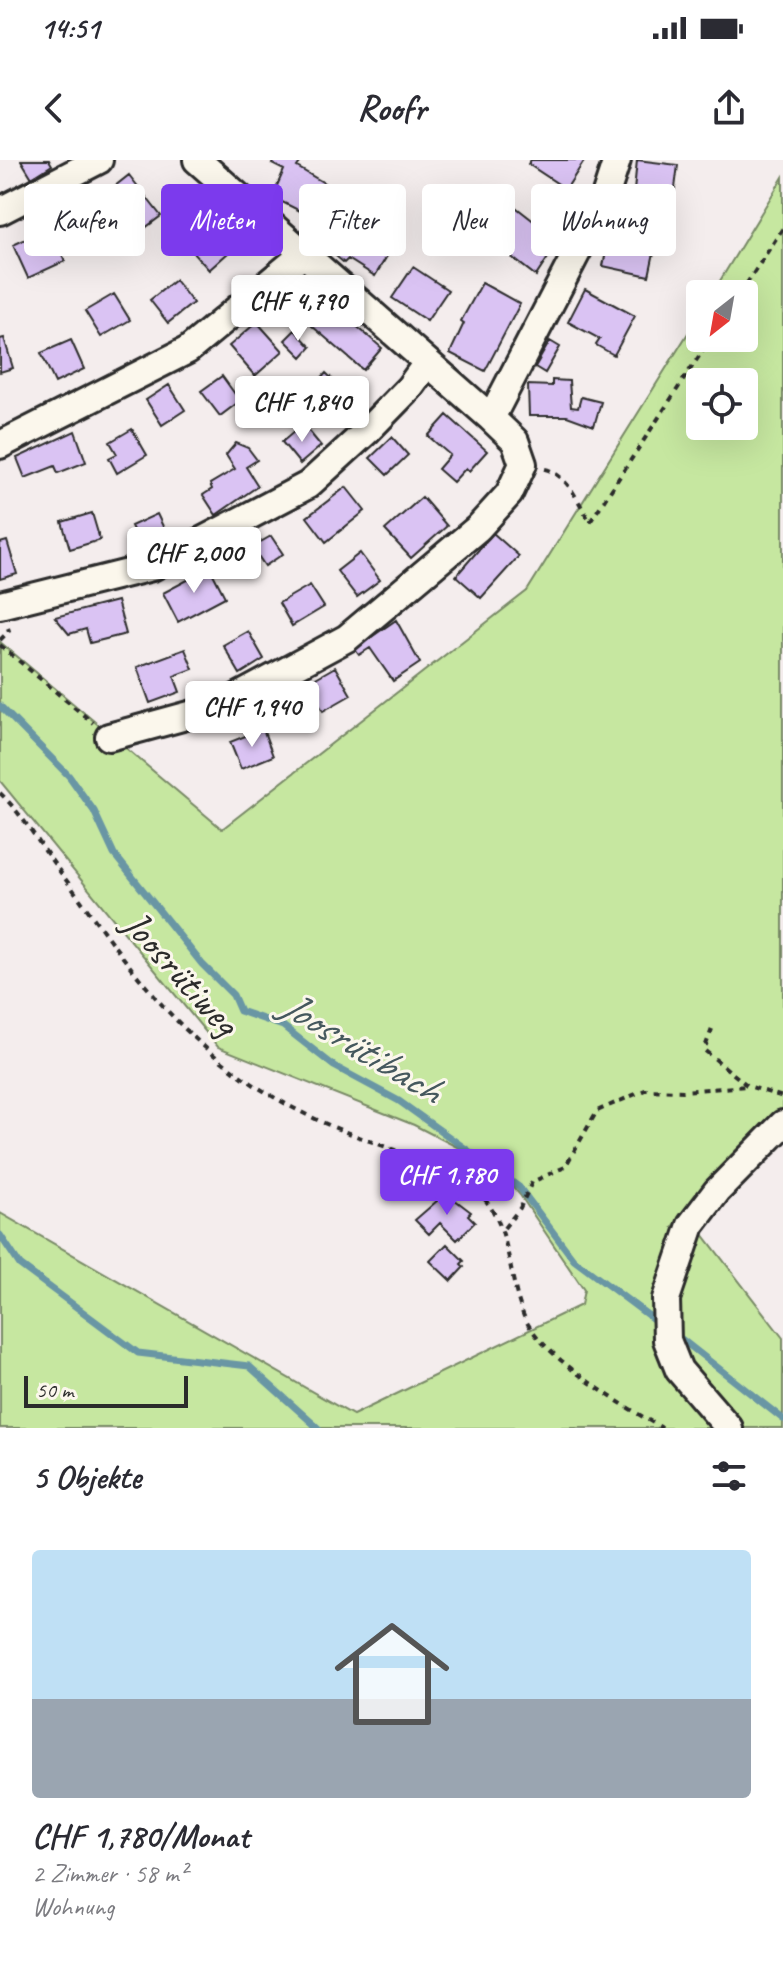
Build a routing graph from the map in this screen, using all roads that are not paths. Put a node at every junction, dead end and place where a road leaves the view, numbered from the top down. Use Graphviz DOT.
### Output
graph roads {
  1 [pos="99,160"];
  2 [pos="197,160"];
  3 [pos="617,160"];
  4 [pos="0,211"];
  5 [pos="299,246"];
  6 [pos="301,256"];
  7 [pos="310,256"];
  8 [pos="427,363"];
  9 [pos="491,418"];
  10 [pos="0,445"];
  11 [pos="0,605"];
  12 [pos="109,737"];
  13 [pos="783,1124"];
  14 [pos="729,1428"];
  1 -- 4 [label="street"];
  2 -- 5 [label="street"];
  3 -- 9 [label="street"];
  6 -- 10 [label="street"];
  7 -- 8 [label="street"];
  8 -- 9 [label="street"];
  8 -- 11 [label="street"];
  9 -- 12 [label="street"];
  13 -- 14 [label="street"];
}
